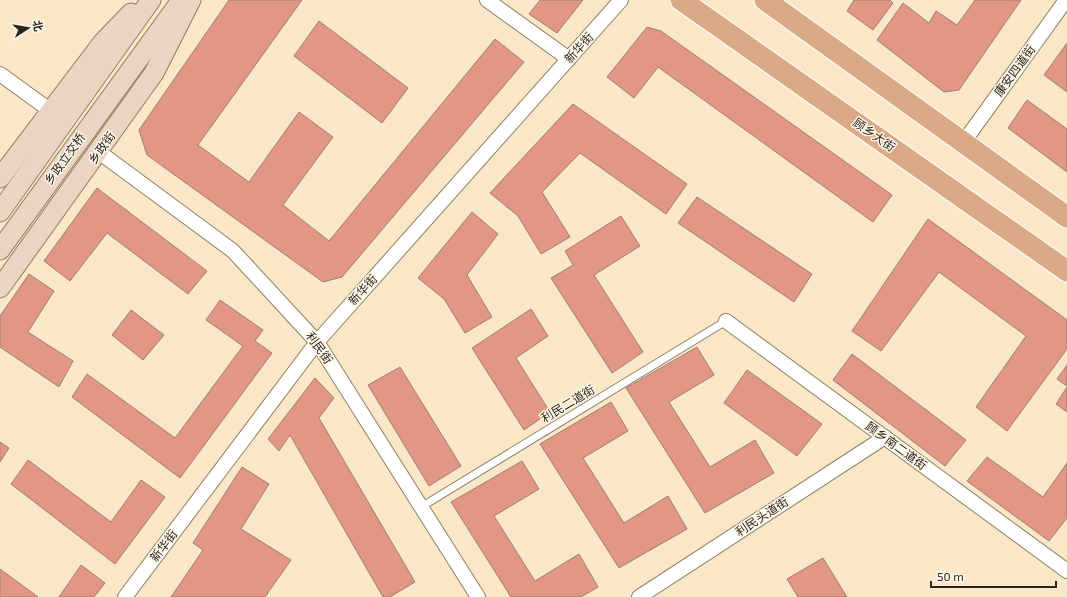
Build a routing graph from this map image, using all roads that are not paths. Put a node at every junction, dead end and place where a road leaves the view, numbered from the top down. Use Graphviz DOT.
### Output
graph roads {
  1 [pos="142,0"];
  2 [pos="151,0"];
  3 [pos="182,0"];
  4 [pos="191,0"];
  5 [pos="487,0"];
  6 [pos="621,0"];
  7 [pos="681,0"];
  8 [pos="765,0"];
  9 [pos="1066,0"];
  10 [pos="569,58"];
  11 [pos="0,74"];
  12 [pos="50,111"];
  13 [pos="963,143"];
  14 [pos="99,152"];
  15 [pos="0,178"];
  16 [pos="0,212"];
  17 [pos="1067,217"];
  18 [pos="0,250"];
  19 [pos="1067,271"];
  20 [pos="0,288"];
  21 [pos="726,320"];
  22 [pos="318,342"];
  23 [pos="885,437"];
  24 [pos="421,507"];
  25 [pos="1065,566"];
  26 [pos="125,597"];
  27 [pos="478,597"];
  28 [pos="639,597"];
  1 -- 12 [label="main road"];
  2 -- 16 [label="main road, 乡政立交桥"];
  3 -- 18 [label="main road, 乡政立交桥"];
  4 -- 14 [label="main road, 乡政街"];
  5 -- 10 [label="street"];
  6 -- 10 [label="street, 新华街"];
  7 -- 19 [label="main road, 顾乡大街"];
  8 -- 13 [label="main road"];
  9 -- 13 [label="street, 康安四道街"];
  10 -- 22 [label="street, 新华街"];
  11 -- 12 [label="street"];
  12 -- 15 [label="main road"];
  13 -- 17 [label="main road"];
  14 -- 20 [label="main road, 乡政街"];
  14 -- 22 [label="street, 利民街"];
  21 -- 23 [label="street, 顾乡南二道街"];
  21 -- 24 [label="lane, 利民二道街"];
  22 -- 24 [label="street, 利民街"];
  22 -- 26 [label="street, 新华街"];
  23 -- 25 [label="street, 顾乡南二道街"];
  23 -- 28 [label="street, 利民头道街"];
  24 -- 27 [label="street, 利民街"];
}
